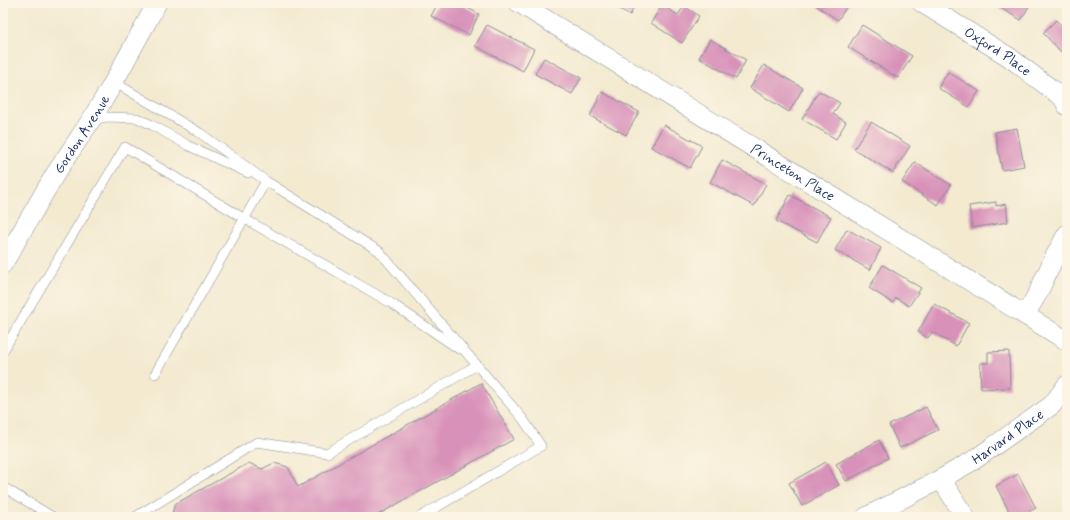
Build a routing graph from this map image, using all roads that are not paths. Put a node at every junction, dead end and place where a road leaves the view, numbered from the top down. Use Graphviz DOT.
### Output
graph roads {
  1 [pos="157,3"];
  2 [pos="519,3"];
  3 [pos="922,3"];
  4 [pos="114,82"];
  5 [pos="1067,106"];
  6 [pos="91,120"];
  7 [pos="266,181"];
  8 [pos="244,219"];
  9 [pos="1067,234"];
  10 [pos="3,264"];
  11 [pos="1025,315"];
  12 [pos="1067,341"];
  13 [pos="3,351"];
  14 [pos="468,355"];
  15 [pos="477,365"];
  16 [pos="155,374"];
  17 [pos="1067,385"];
  18 [pos="941,479"];
  19 [pos="3,487"];
  20 [pos="53,517"];
  21 [pos="135,517"];
  22 [pos="420,517"];
  23 [pos="866,517"];
  24 [pos="965,517"];
  1 -- 4 [label="street, Gordon Avenue"];
  2 -- 11 [label="street, Princeton Place"];
  3 -- 5 [label="street, Oxford Place"];
  4 -- 6 [label="street, Gordon Avenue"];
  4 -- 7 [label="lane"];
  6 -- 7 [label="lane"];
  6 -- 10 [label="street, Gordon Avenue"];
  7 -- 8 [label="lane"];
  7 -- 14 [label="lane"];
  8 -- 13 [label="lane"];
  8 -- 14 [label="lane"];
  8 -- 16 [label="lane"];
  9 -- 11 [label="street"];
  11 -- 12 [label="street, Princeton Place"];
  14 -- 15 [label="lane"];
  15 -- 21 [label="lane"];
  15 -- 22 [label="lane"];
  17 -- 18 [label="street, Harvard Place"];
  18 -- 23 [label="street, Harvard Place"];
  18 -- 24 [label="street"];
  19 -- 20 [label="lane"];
}
